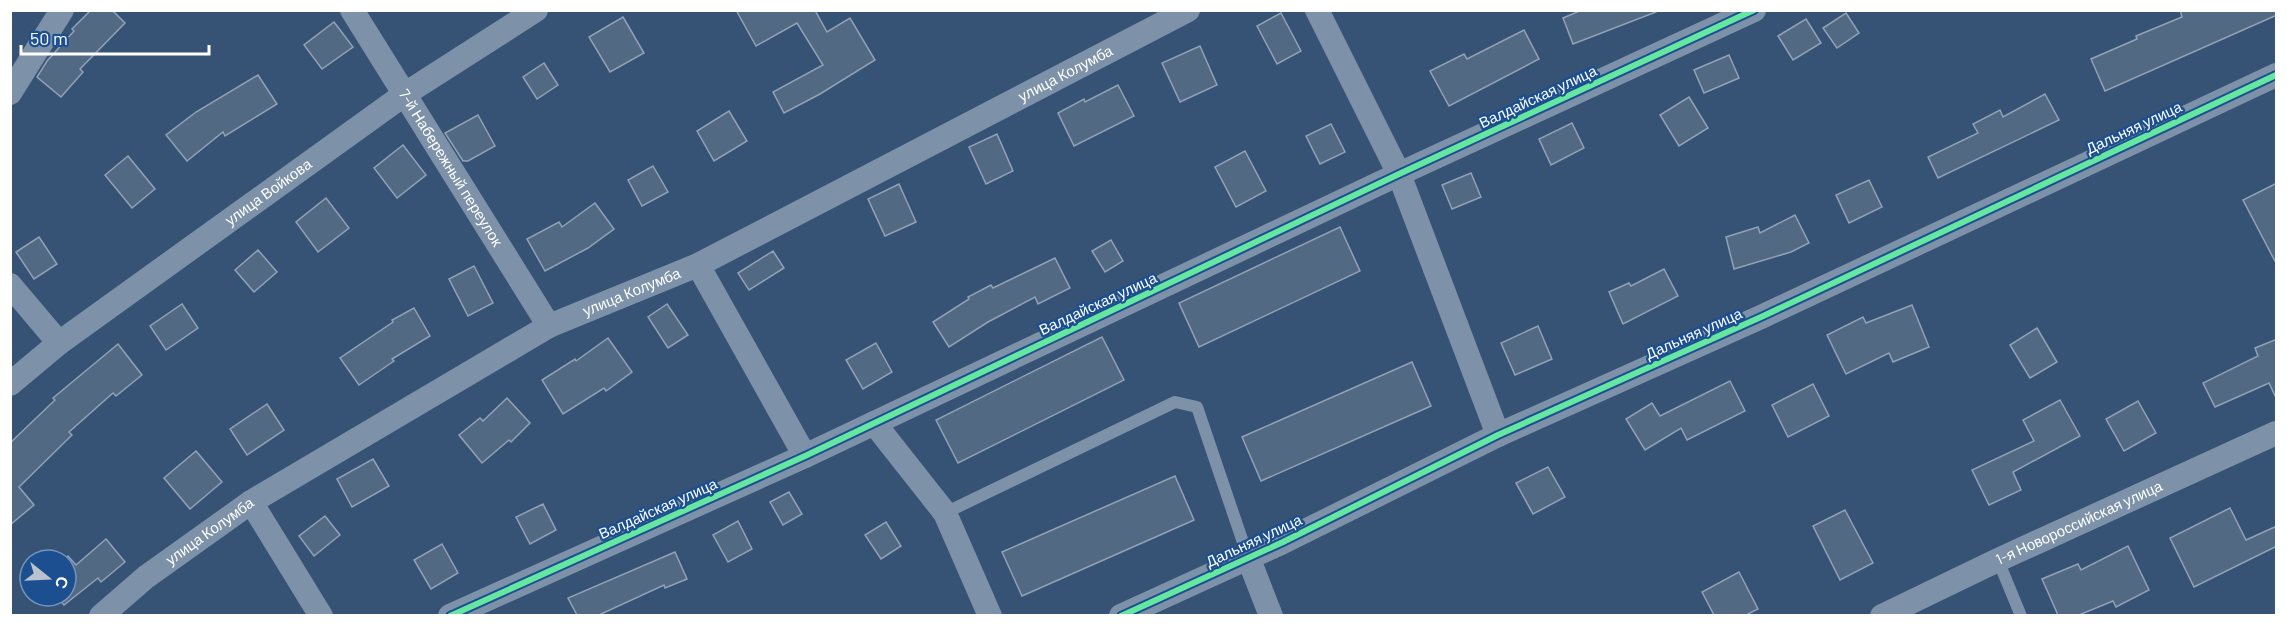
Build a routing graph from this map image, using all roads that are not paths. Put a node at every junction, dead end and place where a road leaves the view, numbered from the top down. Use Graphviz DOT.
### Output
graph roads {
  1 [pos="62,10"];
  2 [pos="352,10"];
  3 [pos="536,10"];
  4 [pos="1188,10"];
  5 [pos="1317,10"];
  6 [pos="1754,10"];
  7 [pos="2277,75"];
  8 [pos="10,93"];
  9 [pos="405,94"];
  10 [pos="1399,174"];
  11 [pos="698,266"];
  12 [pos="10,285"];
  13 [pos="549,326"];
  14 [pos="59,343"];
  15 [pos="10,384"];
  16 [pos="874,423"];
  17 [pos="2277,433"];
  18 [pos="1498,435"];
  19 [pos="805,456"];
  20 [pos="251,502"];
  21 [pos="945,513"];
  22 [pos="1248,558"];
  23 [pos="1998,560"];
  24 [pos="101,615"];
  25 [pos="321,615"];
  26 [pos="450,615"];
  27 [pos="990,615"];
  28 [pos="1121,615"];
  29 [pos="1272,615"];
  30 [pos="1882,615"];
  31 [pos="2021,615"];
  1 -- 8 [label="street"];
  2 -- 9 [label="street, 7-й Набережный переулок"];
  3 -- 9 [label="street, улица Войкова"];
  4 -- 11 [label="street, улица Колумба"];
  5 -- 10 [label="street"];
  6 -- 10 [label="street, Валдайская улица"];
  7 -- 18 [label="street, Дальняя улица"];
  9 -- 13 [label="street, 7-й Набережный переулок"];
  9 -- 14 [label="street, улица Войкова"];
  10 -- 16 [label="street, Валдайская улица"];
  10 -- 18 [label="street"];
  11 -- 13 [label="street, улица Колумба"];
  11 -- 19 [label="street"];
  12 -- 14 [label="street"];
  13 -- 20 [label="street, улица Колумба"];
  14 -- 15 [label="street, улица Войкова"];
  16 -- 19 [label="street, Валдайская улица"];
  16 -- 21 [label="street"];
  17 -- 23 [label="street, 1-я Новороссийская улица"];
  18 -- 22 [label="street, Дальняя улица"];
  19 -- 26 [label="street, Валдайская улица"];
  20 -- 24 [label="street, улица Колумба"];
  20 -- 25 [label="street"];
  21 -- 22 [label="lane"];
  21 -- 27 [label="street"];
  22 -- 28 [label="street, Дальняя улица"];
  22 -- 29 [label="street"];
  23 -- 30 [label="street, 1-я Новороссийская улица"];
  23 -- 31 [label="lane"];
}
